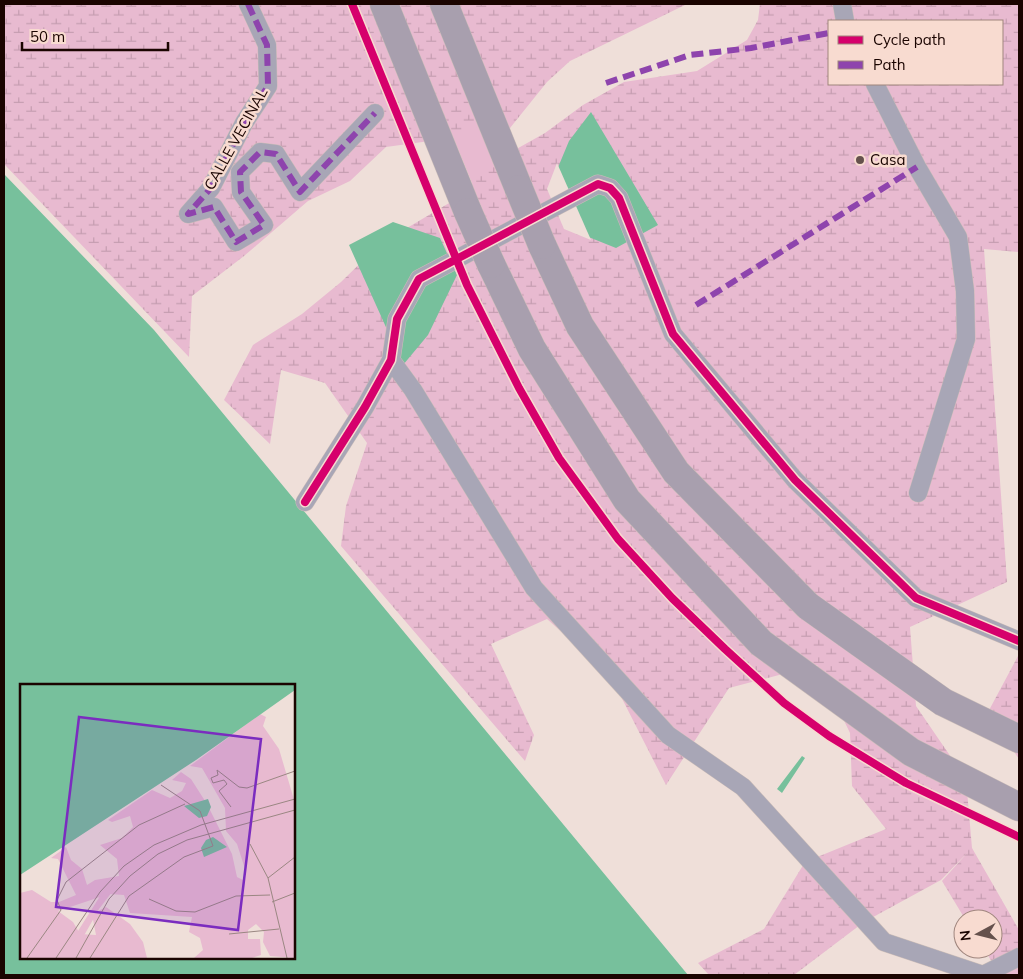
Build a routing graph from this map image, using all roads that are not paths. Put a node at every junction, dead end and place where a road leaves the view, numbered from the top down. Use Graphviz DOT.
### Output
graph roads {
  1 [pos="248,4"];
  2 [pos="384,4"];
  3 [pos="444,4"];
  4 [pos="842,4"];
  5 [pos="845,20"];
  6 [pos="876,85"];
  7 [pos="375,113"];
  8 [pos="391,360"];
  9 [pos="918,492"];
  10 [pos="305,502"];
  11 [pos="1019,641"];
  12 [pos="1019,739"];
  13 [pos="1019,807"];
  14 [pos="1019,958"];
  1 -- 7 [label="street, CALLE VECINAL"];
  2 -- 13 [label="highway, bridge"];
  3 -- 12 [label="highway, bridge"];
  4 -- 5 [label="street"];
  6 -- 9 [label="street"];
  8 -- 10 [label="street"];
  8 -- 11 [label="street"];
  8 -- 14 [label="street"];
}
